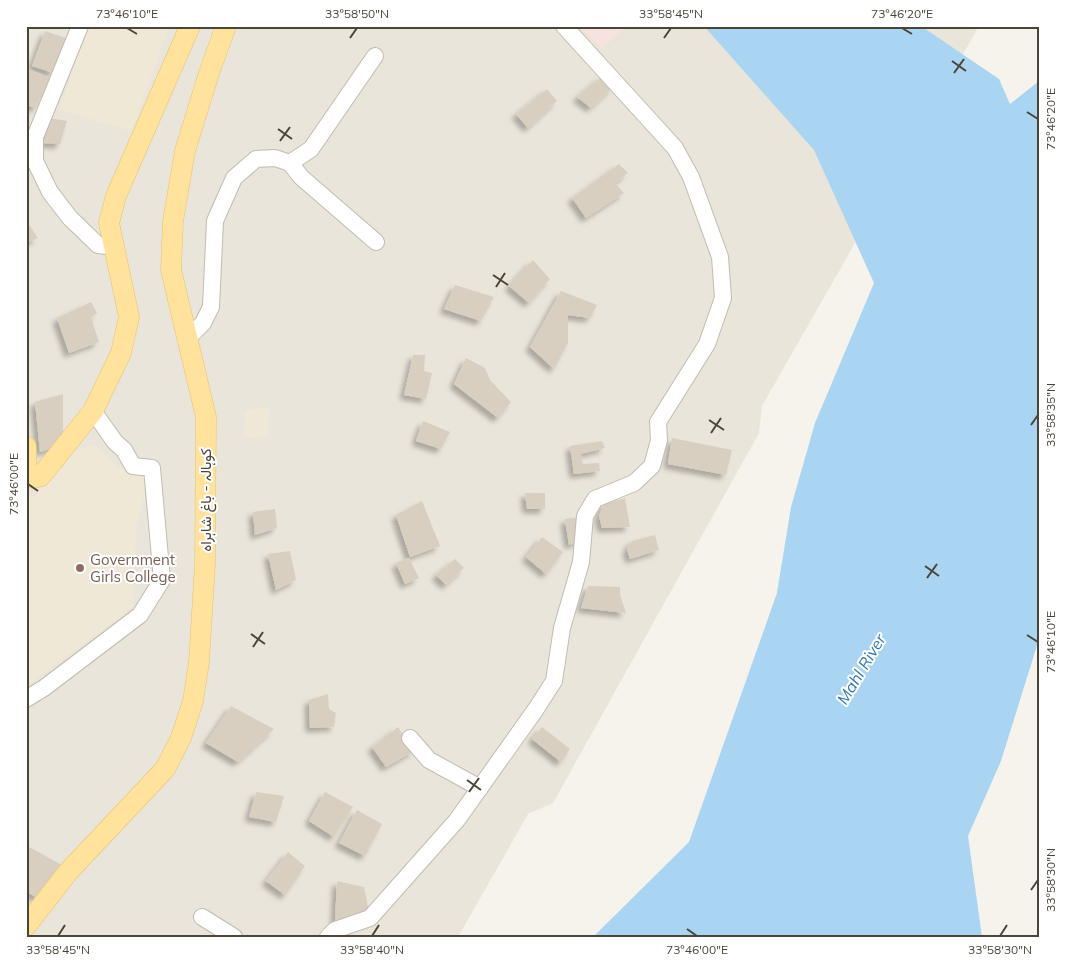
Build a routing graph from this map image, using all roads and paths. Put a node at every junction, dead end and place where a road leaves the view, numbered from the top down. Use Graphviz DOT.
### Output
graph roads {
  1 [pos="80,26"];
  2 [pos="190,26"];
  3 [pos="226,26"];
  4 [pos="564,26"];
  5 [pos="375,56"];
  6 [pos="290,163"];
  7 [pos="376,242"];
  8 [pos="114,247"];
  9 [pos="188,339"];
  10 [pos="93,411"];
  11 [pos="26,446"];
  12 [pos="26,699"];
  13 [pos="410,738"];
  14 [pos="480,788"];
  15 [pos="202,917"];
  16 [pos="26,926"];
  17 [pos="234,937"];
  18 [pos="328,937"];
  1 -- 8 [label="street"];
  2 -- 8 [label="main road"];
  3 -- 9 [label="main road, کوہالہ - باغ شاہراہ"];
  4 -- 14 [label="street"];
  5 -- 6 [label="street"];
  6 -- 7 [label="street"];
  6 -- 9 [label="street"];
  8 -- 10 [label="main road"];
  9 -- 16 [label="main road, کوہالہ - باغ شاہراہ"];
  10 -- 11 [label="main road"];
  10 -- 12 [label="street"];
  13 -- 14 [label="street"];
  14 -- 18 [label="street"];
  15 -- 17 [label="street"];
}
